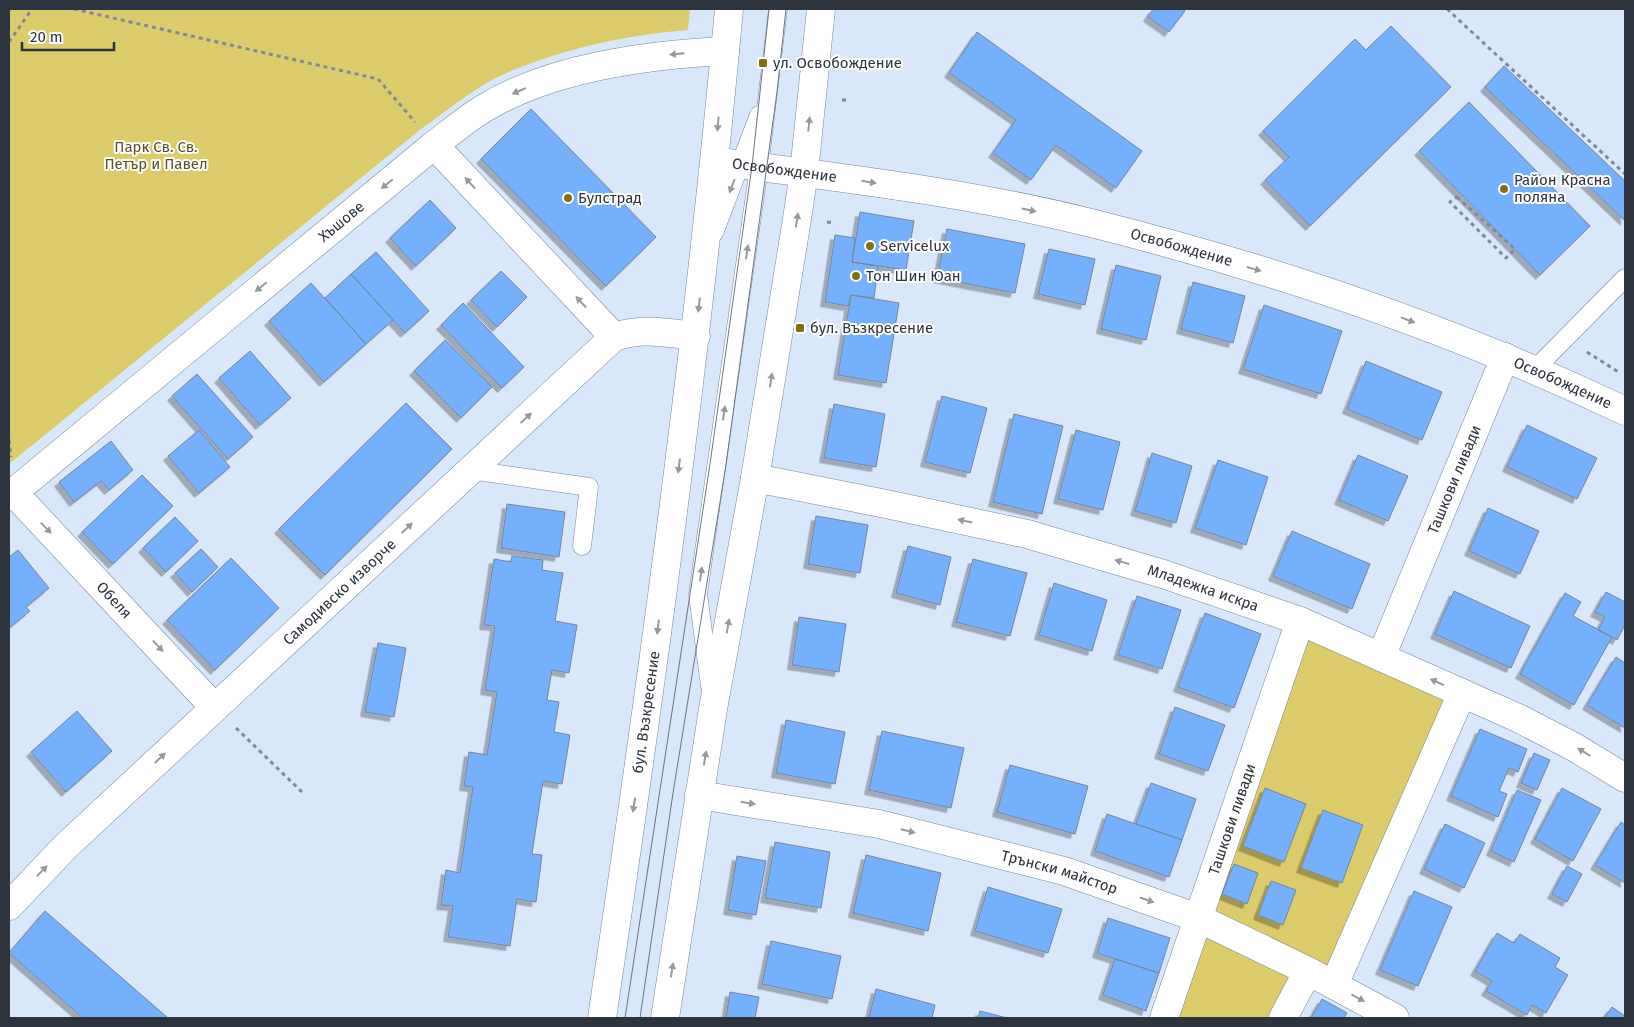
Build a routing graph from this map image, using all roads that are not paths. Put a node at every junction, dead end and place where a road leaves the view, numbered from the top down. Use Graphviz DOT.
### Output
graph roads {
  1 [pos="729,9"];
  2 [pos="778,9"];
  3 [pos="821,9"];
  4 [pos="725,51"];
  5 [pos="434,145"];
  6 [pos="738,164"];
  7 [pos="804,172"];
  8 [pos="1625,278"];
  9 [pos="696,336"];
  10 [pos="614,337"];
  11 [pos="1505,357"];
  12 [pos="1534,370"];
  13 [pos="1625,412"];
  14 [pos="470,470"];
  15 [pos="755,478"];
  16 [pos="11,494"];
  17 [pos="582,546"];
  18 [pos="1300,621"];
  19 [pos="1381,657"];
  20 [pos="1462,693"];
  21 [pos="214,707"];
  22 [pos="713,709"];
  23 [pos="1625,778"];
  24 [pos="700,795"];
  25 [pos="9,906"];
  26 [pos="1198,918"];
  27 [pos="1308,971"];
  28 [pos="1334,986"];
  29 [pos="602,1018"];
  30 [pos="665,1018"];
  31 [pos="1164,1018"];
  32 [pos="1283,1018"];
  33 [pos="1395,1018"];
  1 -- 4 [label="street, бул. Възкресение"];
  2 -- 6 [label="lane, бул. Възкресение"];
  7 -- 3 [label="street, бул. Възкресение, one-way"];
  4 -- 5 [label="street, Хъшове, one-way"];
  4 -- 6 [label="street, бул. Възкресение, one-way"];
  10 -- 5 [label="street, one-way"];
  5 -- 16 [label="street, Хъшове, one-way"];
  6 -- 7 [label="street, Освобождение"];
  6 -- 9 [label="street, бул. Възкресение, one-way"];
  22 -- 6 [label="lane, бул. Възкресение, one-way"];
  7 -- 11 [label="street, Освобождение, one-way"];
  15 -- 7 [label="street, бул. Възкресение, one-way"];
  8 -- 12 [label="lane"];
  9 -- 10 [label="street"];
  9 -- 29 [label="street, бул. Възкресение, one-way"];
  14 -- 10 [label="street, Самодивско изворче, one-way"];
  11 -- 12 [label="street, Освобождение"];
  11 -- 19 [label="street, Ташкови ливади"];
  12 -- 13 [label="street, Освобождение"];
  14 -- 17 [label="lane"];
  21 -- 14 [label="street, Самодивско изворче, one-way"];
  18 -- 15 [label="street, Младежка искра, one-way"];
  22 -- 15 [label="street, бул. Възкресение, one-way"];
  16 -- 21 [label="street, Обеля, one-way"];
  18 -- 19 [label="street, Младежка искра"];
  18 -- 26 [label="street, Ташкови ливади"];
  20 -- 19 [label="street, Младежка искра, one-way"];
  23 -- 20 [label="street, Младежка искра, one-way"];
  20 -- 28 [label="street"];
  25 -- 21 [label="street, Самодивско изворче, one-way"];
  24 -- 22 [label="street, бул. Възкресение, one-way"];
  24 -- 26 [label="street, Трънски майстор, one-way"];
  30 -- 24 [label="street, бул. Възкресение, one-way"];
  26 -- 27 [label="street, Трънски майстор"];
  26 -- 31 [label="street, Ташкови ливади"];
  27 -- 28 [label="street, Трънски майстор"];
  27 -- 32 [label="street"];
  28 -- 33 [label="street, Трънски майстор, one-way"];
}
